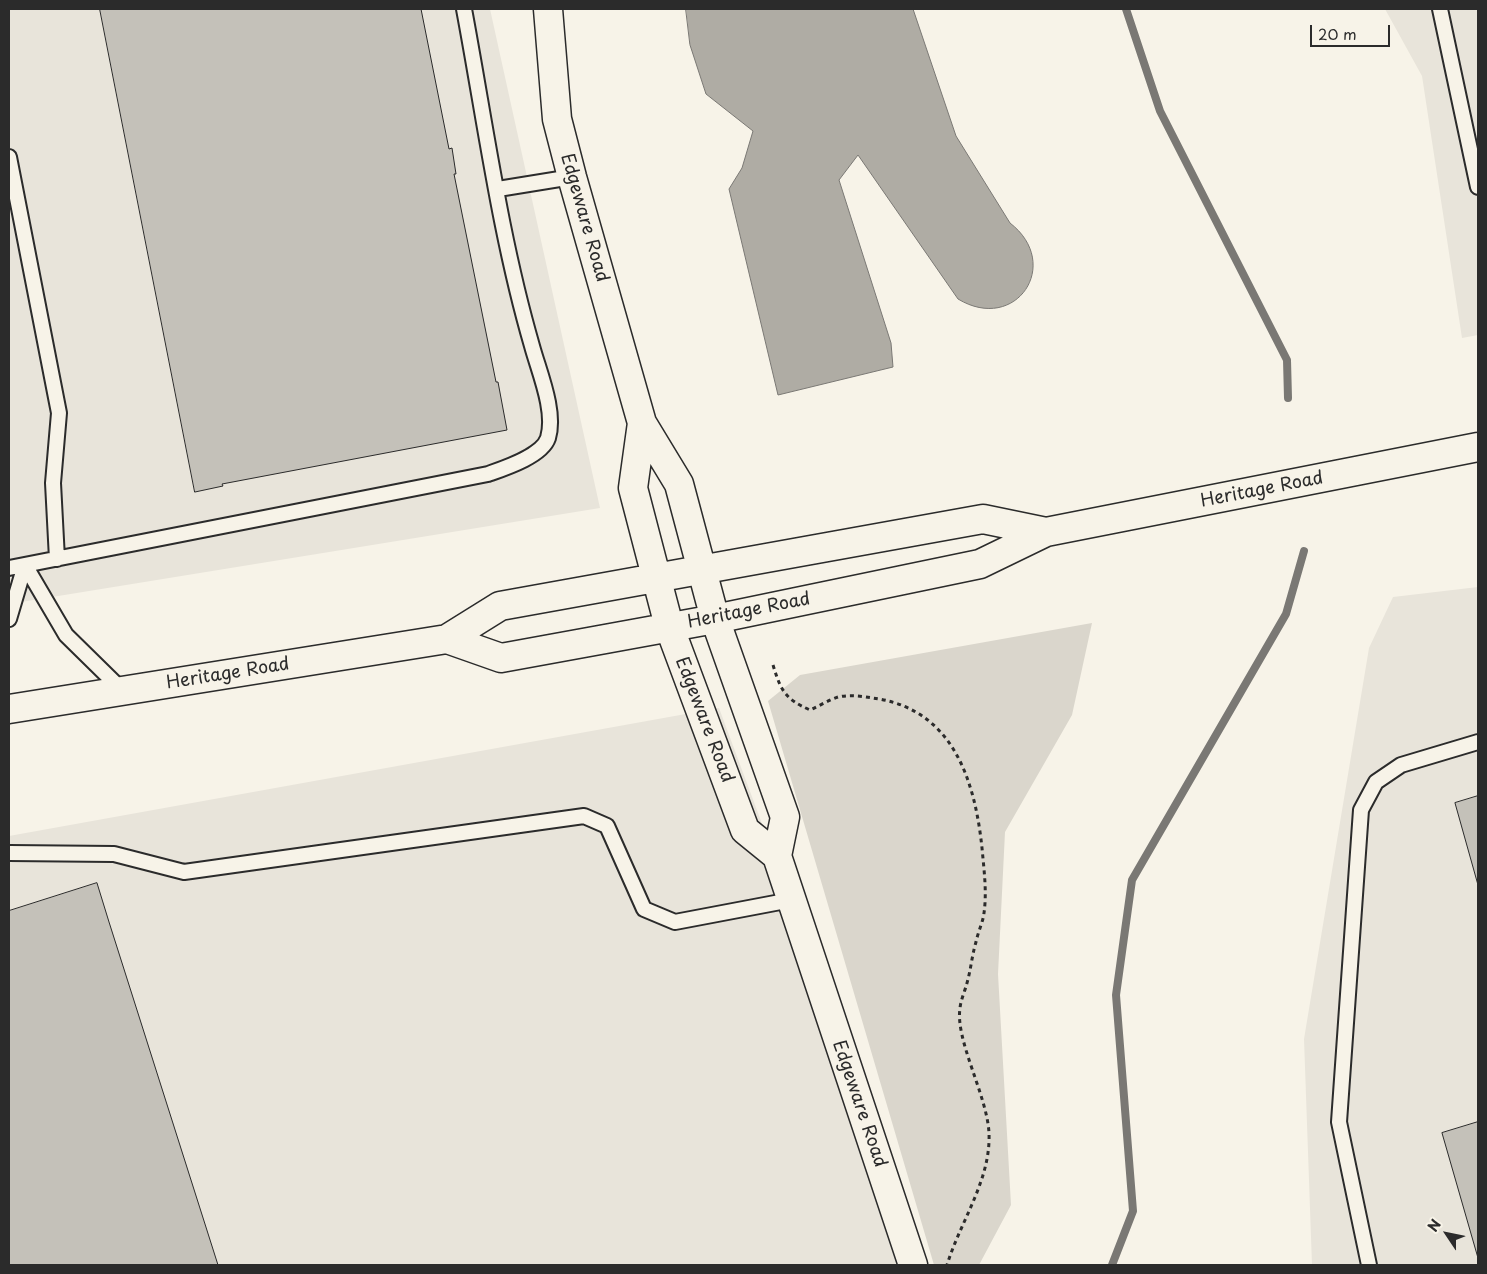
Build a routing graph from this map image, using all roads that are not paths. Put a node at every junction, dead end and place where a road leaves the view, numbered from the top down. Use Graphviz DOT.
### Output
graph roads {
  1 [pos="464,9"];
  2 [pos="548,9"];
  3 [pos="1440,9"];
  4 [pos="9,157"];
  5 [pos="572,177"];
  6 [pos="1478,187"];
  7 [pos="498,189"];
  8 [pos="642,423"];
  9 [pos="1478,447"];
  10 [pos="1046,532"];
  11 [pos="58,559"];
  12 [pos="25,565"];
  13 [pos="9,568"];
  14 [pos="702,569"];
  15 [pos="657,577"];
  16 [pos="9,619"];
  17 [pos="715,619"];
  18 [pos="669,626"];
  19 [pos="447,639"];
  20 [pos="123,690"];
  21 [pos="9,709"];
  22 [pos="1478,742"];
  23 [pos="9,853"];
  24 [pos="777,856"];
  25 [pos="791,900"];
  26 [pos="914,1265"];
  27 [pos="1369,1265"];
  1 -- 7 [label="lane"];
  2 -- 5 [label="main road, Edgeware Road"];
  3 -- 6 [label="lane"];
  4 -- 11 [label="lane"];
  5 -- 7 [label="lane"];
  5 -- 8 [label="main road, Edgeware Road"];
  7 -- 11 [label="lane"];
  8 -- 14 [label="main road, Edgeware Road"];
  8 -- 15 [label="main road, Edgeware Road"];
  9 -- 10 [label="main road, Heritage Road"];
  10 -- 14 [label="main road, Heritage Road"];
  10 -- 17 [label="main road, Heritage Road"];
  11 -- 12 [label="lane"];
  12 -- 13 [label="lane"];
  12 -- 16 [label="lane"];
  12 -- 20 [label="lane"];
  14 -- 15 [label="main road, Heritage Road"];
  14 -- 17 [label="main road, Edgeware Road"];
  15 -- 18 [label="main road, Edgeware Road"];
  15 -- 19 [label="main road, Heritage Road"];
  17 -- 18 [label="main road, Heritage Road"];
  17 -- 24 [label="main road, Edgeware Road"];
  18 -- 19 [label="main road, Heritage Road"];
  18 -- 24 [label="main road, Edgeware Road"];
  19 -- 20 [label="main road, Heritage Road"];
  20 -- 21 [label="main road, Heritage Road"];
  22 -- 27 [label="lane"];
  23 -- 25 [label="lane"];
  24 -- 25 [label="main road, Edgeware Road"];
  25 -- 26 [label="main road, Edgeware Road"];
}
